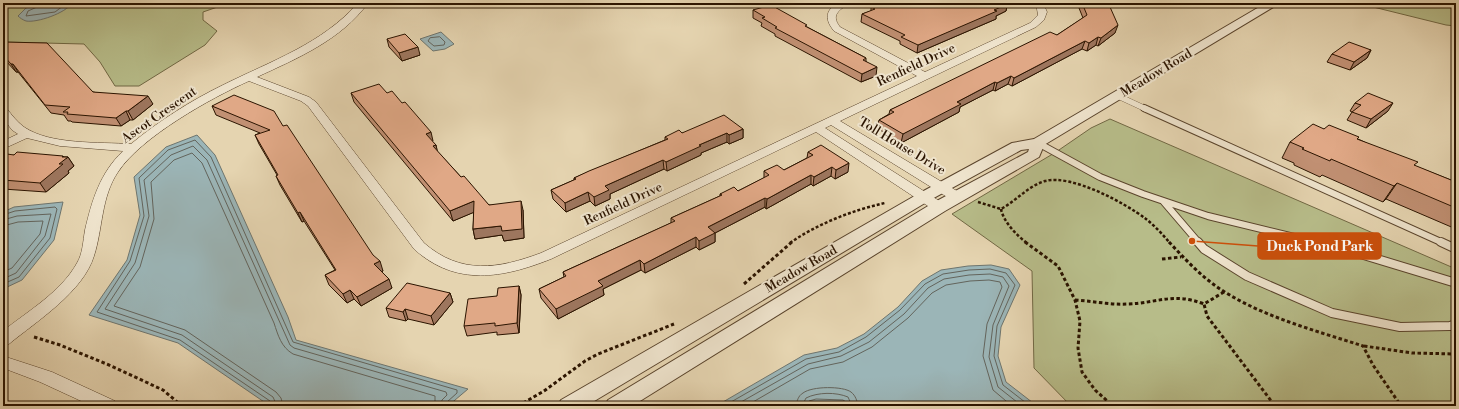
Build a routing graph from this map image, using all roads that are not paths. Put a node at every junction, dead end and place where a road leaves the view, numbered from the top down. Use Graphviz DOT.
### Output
graph roads {
  1 [pos="363,3"];
  2 [pos="843,3"];
  3 [pos="1038,3"];
  4 [pos="1274,3"];
  5 [pos="925,76"];
  6 [pos="249,77"];
  7 [pos="1118,96"];
  8 [pos="3,111"];
  9 [pos="832,121"];
  10 [pos="817,128"];
  11 [pos="27,134"];
  12 [pos="1038,143"];
  13 [pos="3,145"];
  14 [pos="134,148"];
  15 [pos="941,187"];
  16 [pos="924,197"];
  17 [pos="957,197"];
  18 [pos="1163,200"];
  19 [pos="939,207"];
  20 [pos="1456,249"];
  21 [pos="1456,283"];
  22 [pos="1456,324"];
  23 [pos="3,340"];
  24 [pos="3,362"];
  25 [pos="109,406"];
  26 [pos="568,406"];
  27 [pos="615,406"];
  1 -- 6 [label="street, Ascot Crescent"];
  2 -- 5 [label="street"];
  3 -- 5 [label="street, Renfield Drive"];
  4 -- 7 [label="street, Meadow Road"];
  5 -- 9 [label="street, Renfield Drive"];
  6 -- 10 [label="street, Renfield Drive"];
  6 -- 14 [label="street, Ascot Crescent"];
  7 -- 12 [label="street, Meadow Road"];
  7 -- 20 [label="lane"];
  8 -- 11 [label="street"];
  9 -- 10 [label="street, Renfield Drive"];
  9 -- 15 [label="street, Toll House Drive"];
  10 -- 16 [label="street"];
  11 -- 13 [label="street"];
  11 -- 14 [label="street"];
  12 -- 15 [label="street, Meadow Road"];
  12 -- 17 [label="street, Meadow Road"];
  12 -- 18 [label="lane"];
  14 -- 23 [label="street, Ascot Crescent"];
  15 -- 16 [label="street, Meadow Road"];
  15 -- 17 [label="street, Toll House Drive"];
  16 -- 19 [label="street"];
  16 -- 26 [label="street, Meadow Road"];
  17 -- 19 [label="street, Meadow Road"];
  18 -- 21 [label="lane"];
  18 -- 22 [label="lane"];
  19 -- 27 [label="street, Meadow Road"];
  24 -- 25 [label="street"];
}
